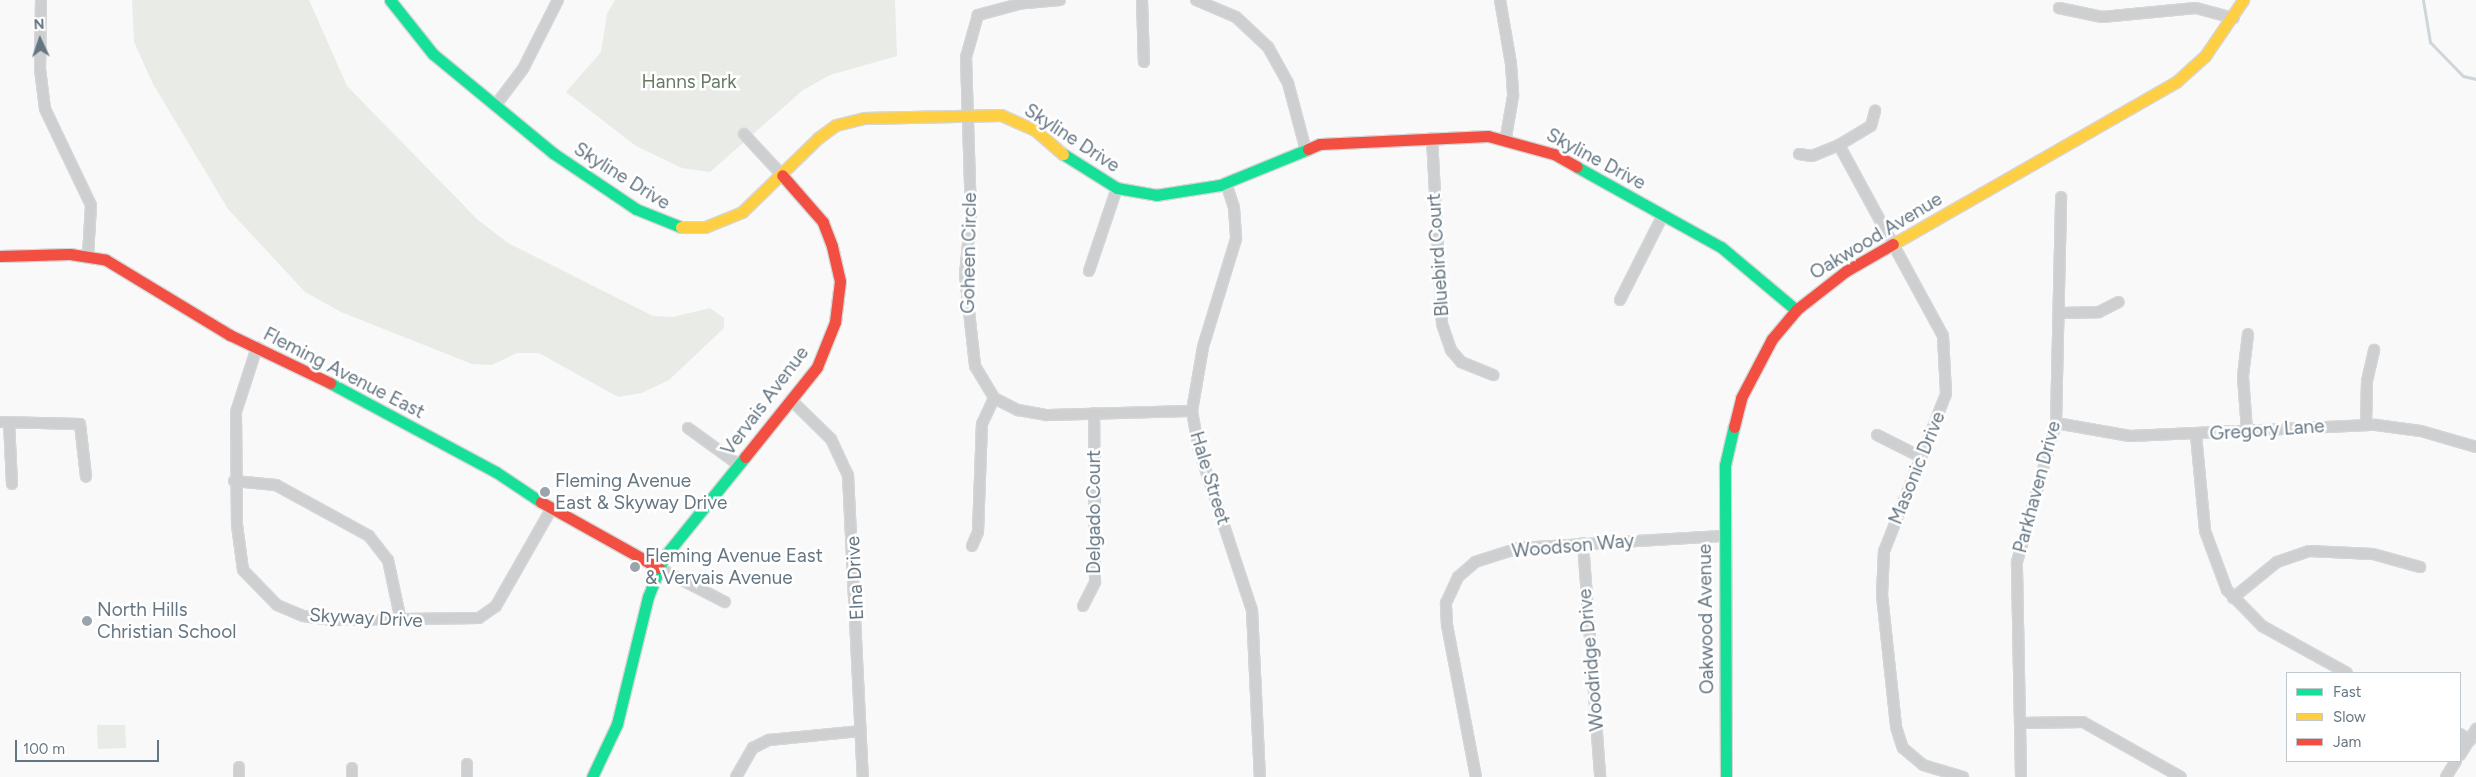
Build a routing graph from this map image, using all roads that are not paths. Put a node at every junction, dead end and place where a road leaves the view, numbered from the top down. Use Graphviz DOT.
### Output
graph roads {
  1 [pos="41,0"];
  2 [pos="390,0"];
  3 [pos="558,0"];
  4 [pos="1060,0"];
  5 [pos="1142,0"];
  6 [pos="1196,0"];
  7 [pos="1500,0"];
  8 [pos="2243,0"];
  9 [pos="2059,8"];
  10 [pos="2234,18"];
  11 [pos="1144,62"];
  12 [pos="495,106"];
  13 [pos="1875,111"];
  14 [pos="967,114"];
  15 [pos="744,134"];
  16 [pos="1506,137"];
  17 [pos="1432,138"];
  18 [pos="1839,145"];
  19 [pos="1305,147"];
  20 [pos="1799,154"];
  21 [pos="782,174"];
  22 [pos="1226,183"];
  23 [pos="1117,188"];
  24 [pos="2061,197"];
  25 [pos="1663,215"];
  26 [pos="1890,246"];
  27 [pos="0,256"];
  28 [pos="88,256"];
  29 [pos="1089,271"];
  30 [pos="1620,300"];
  31 [pos="2119,302"];
  32 [pos="1796,310"];
  33 [pos="2060,313"];
  34 [pos="2248,334"];
  35 [pos="257,347"];
  36 [pos="2374,350"];
  37 [pos="1493,375"];
  38 [pos="994,398"];
  39 [pos="791,400"];
  40 [pos="1192,411"];
  41 [pos="1094,414"];
  42 [pos="4,422"];
  43 [pos="2056,423"];
  44 [pos="2366,425"];
  45 [pos="688,428"];
  46 [pos="2247,431"];
  47 [pos="1877,435"];
  48 [pos="2196,435"];
  49 [pos="2476,447"];
  50 [pos="1921,457"];
  51 [pos="739,465"];
  52 [pos="86,477"];
  53 [pos="234,481"];
  54 [pos="12,484"];
  55 [pos="552,508"];
  56 [pos="1722,536"];
  57 [pos="1583,543"];
  58 [pos="972,546"];
  59 [pos="2420,567"];
  60 [pos="658,568"];
  61 [pos="2233,598"];
  62 [pos="725,602"];
  63 [pos="1083,606"];
  64 [pos="401,621"];
  65 [pos="2345,672"];
  66 [pos="2022,723"];
  67 [pos="2476,729"];
  68 [pos="860,730"];
  69 [pos="2461,735"];
  70 [pos="2470,740"];
  71 [pos="2461,754"];
  72 [pos="2455,762"];
  73 [pos="467,764"];
  74 [pos="467,777"];
  75 [pos="592,777"];
  76 [pos="736,777"];
  77 [pos="863,777"];
  78 [pos="1260,777"];
  79 [pos="1476,777"];
  80 [pos="1600,777"];
  81 [pos="1726,777"];
  82 [pos="1962,777"];
  83 [pos="2020,777"];
  84 [pos="2181,777"];
  85 [pos="2446,777"];
  1 -- 28 [label="street"];
  2 -- 12 [label="street, Skyline Drive"];
  3 -- 12 [label="street"];
  4 -- 14 [label="street, Goheen Circle"];
  5 -- 11 [label="street"];
  6 -- 19 [label="street"];
  7 -- 16 [label="street"];
  8 -- 10 [label="street, Oakwood Avenue"];
  9 -- 10 [label="street"];
  10 -- 26 [label="street, Oakwood Avenue"];
  12 -- 21 [label="street, Skyline Drive"];
  13 -- 18 [label="street"];
  14 -- 21 [label="street, Skyline Drive"];
  14 -- 23 [label="street, Skyline Drive"];
  14 -- 38 [label="street, Goheen Circle"];
  15 -- 21 [label="street, Vervais Avenue"];
  16 -- 17 [label="street, Skyline Drive"];
  16 -- 25 [label="street, Skyline Drive"];
  17 -- 19 [label="street, Skyline Drive"];
  17 -- 37 [label="street, Bluebird Court"];
  18 -- 20 [label="street"];
  18 -- 26 [label="street, Masonic Drive"];
  19 -- 22 [label="street, Skyline Drive"];
  21 -- 39 [label="street, Vervais Avenue"];
  22 -- 23 [label="street, Skyline Drive"];
  22 -- 40 [label="street, Hale Street"];
  23 -- 29 [label="street"];
  24 -- 33 [label="street, Parkhaven Drive"];
  25 -- 30 [label="street"];
  25 -- 32 [label="street, Skyline Drive"];
  26 -- 32 [label="street, Oakwood Avenue"];
  26 -- 50 [label="street, Masonic Drive"];
  27 -- 28 [label="street, Fleming Avenue East"];
  28 -- 35 [label="street, Fleming Avenue East"];
  31 -- 33 [label="street"];
  32 -- 56 [label="street, Oakwood Avenue"];
  33 -- 43 [label="street, Parkhaven Drive"];
  34 -- 46 [label="street"];
  35 -- 53 [label="street, Skyway Drive"];
  35 -- 55 [label="street, Fleming Avenue East"];
  36 -- 44 [label="street"];
  38 -- 41 [label="street"];
  38 -- 58 [label="street"];
  39 -- 51 [label="street, Vervais Avenue"];
  39 -- 68 [label="street, Elna Drive"];
  40 -- 41 [label="street"];
  40 -- 78 [label="street, Hale Street"];
  41 -- 63 [label="street, Delgado Court"];
  42 -- 52 [label="street"];
  42 -- 54 [label="street"];
  43 -- 48 [label="street, Gregory Lane"];
  43 -- 66 [label="street, Parkhaven Drive"];
  44 -- 46 [label="street, Gregory Lane"];
  44 -- 49 [label="street, Gregory Lane"];
  45 -- 51 [label="street"];
  46 -- 48 [label="street, Gregory Lane"];
  47 -- 50 [label="street"];
  48 -- 61 [label="street"];
  50 -- 82 [label="street, Masonic Drive"];
  51 -- 60 [label="street, Vervais Avenue"];
  53 -- 64 [label="street"];
  53 -- 64 [label="street, Skyway Drive"];
  55 -- 60 [label="street, Fleming Avenue East"];
  55 -- 64 [label="street, Skyway Drive"];
  56 -- 57 [label="street, Woodson Way"];
  56 -- 81 [label="street, Oakwood Avenue"];
  57 -- 79 [label="street, Woodson Way"];
  57 -- 80 [label="street, Woodridge Drive"];
  59 -- 61 [label="street"];
  60 -- 62 [label="street"];
  60 -- 75 [label="street, Vervais Avenue"];
  61 -- 65 [label="street"];
  66 -- 83 [label="street, Parkhaven Drive"];
  66 -- 84 [label="street"];
  67 -- 70 [label="street"];
  68 -- 76 [label="street"];
  68 -- 77 [label="street, Elna Drive"];
  69 -- 70 [label="street"];
  70 -- 71 [label="street"];
  72 -- 85 [label="street"];
  73 -- 74 [label="street"];
}
